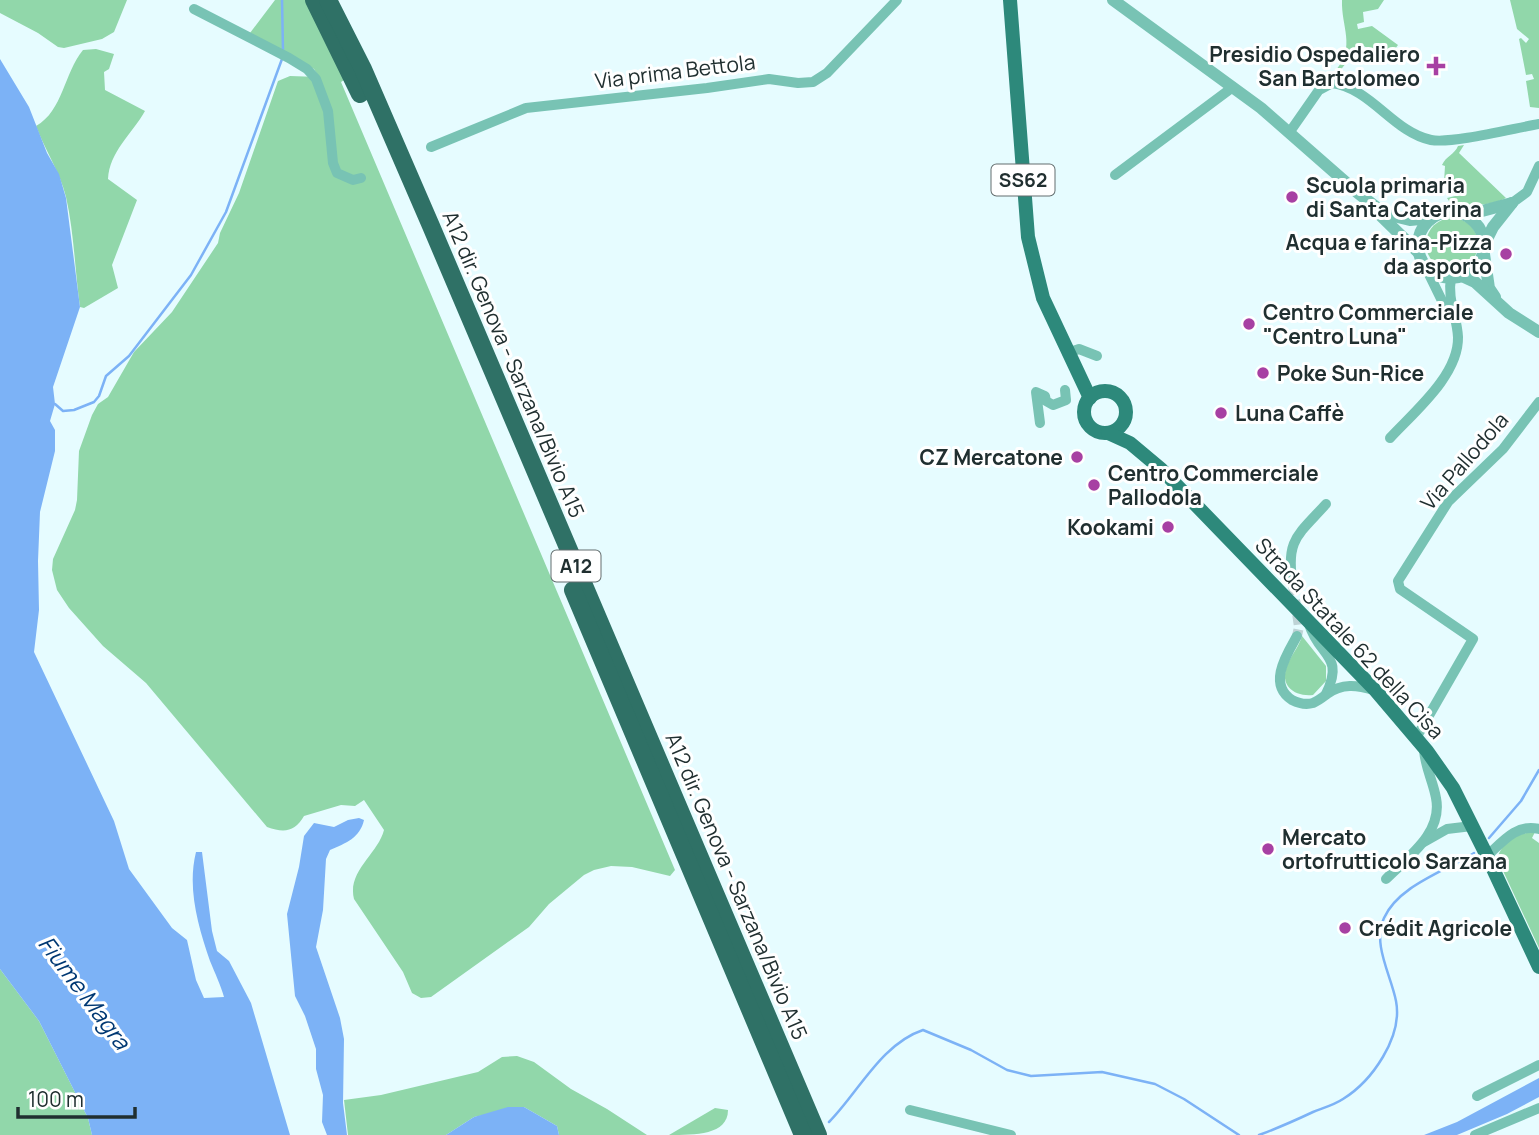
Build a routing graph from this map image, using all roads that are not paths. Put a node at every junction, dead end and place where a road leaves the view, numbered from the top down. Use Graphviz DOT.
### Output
graph roads {
  1 [pos="314,0"];
  2 [pos="328,0"];
  3 [pos="897,0"];
  4 [pos="1010,0"];
  5 [pos="1113,0"];
  6 [pos="194,9"];
  7 [pos="1233,87"];
  8 [pos="1539,124"];
  9 [pos="1289,133"];
  10 [pos="431,147"];
  11 [pos="1539,166"];
  12 [pos="1115,175"];
  13 [pos="361,178"];
  14 [pos="1363,198"];
  15 [pos="1512,203"];
  16 [pos="1452,211"];
  17 [pos="1430,218"];
  18 [pos="1484,247"];
  19 [pos="1418,253"];
  20 [pos="1425,266"];
  21 [pos="1456,277"];
  22 [pos="1509,313"];
  23 [pos="1539,332"];
  24 [pos="1458,337"];
  25 [pos="1067,353"];
  26 [pos="1097,356"];
  27 [pos="1065,390"];
  28 [pos="1108,392"];
  29 [pos="1090,398"];
  30 [pos="1539,402"];
  31 [pos="1126,417"];
  32 [pos="1040,423"];
  33 [pos="1108,433"];
  34 [pos="1390,438"];
  35 [pos="1161,469"];
  36 [pos="1326,504"];
  37 [pos="1293,585"];
  38 [pos="1308,622"];
  39 [pos="1297,636"];
  40 [pos="1339,652"];
  41 [pos="1376,691"];
  42 [pos="1326,695"];
  43 [pos="1420,742"];
  44 [pos="1472,826"];
  45 [pos="1539,829"];
  46 [pos="1424,842"];
  47 [pos="1487,856"];
  48 [pos="1386,879"];
  49 [pos="1539,967"];
  50 [pos="1539,1065"];
  51 [pos="1477,1096"];
  52 [pos="1539,1108"];
  53 [pos="910,1110"];
  54 [pos="803,1135"];
  55 [pos="818,1135"];
  56 [pos="1011,1135"];
  57 [pos="1475,1135"];
  1 -- 54 [label="highway, A12"];
  2 -- 55 [label="highway, A12 dir. Genova - Sarzana/Bivio A15 / A12"];
  3 -- 10 [label="street, Via prima Bettola"];
  4 -- 25 [label="main road, Strada Statale 62 della Cisa / SS62"];
  5 -- 7 [label="street"];
  6 -- 13 [label="street"];
  7 -- 9 [label="street"];
  7 -- 12 [label="street"];
  8 -- 9 [label="street"];
  9 -- 14 [label="street"];
  11 -- 15 [label="street"];
  14 -- 17 [label="street"];
  14 -- 19 [label="street"];
  15 -- 16 [label="street"];
  15 -- 18 [label="street"];
  16 -- 17 [label="street"];
  16 -- 18 [label="street"];
  17 -- 19 [label="street"];
  18 -- 21 [label="street"];
  18 -- 22 [label="street"];
  19 -- 20 [label="street"];
  20 -- 21 [label="street"];
  20 -- 24 [label="street"];
  21 -- 22 [label="street"];
  21 -- 24 [label="street"];
  22 -- 23 [label="street"];
  24 -- 34 [label="street"];
  25 -- 26 [label="street"];
  25 -- 28 [label="main road, Strada Statale 62 della Cisa / SS62"];
  25 -- 29 [label="main road, Strada Statale 62 della Cisa / SS62"];
  27 -- 32 [label="street"];
  28 -- 29 [label="main road"];
  28 -- 31 [label="main road, Strada Statale 62 della Cisa / SS62"];
  29 -- 33 [label="main road, Strada Statale 62 della Cisa / SS62"];
  30 -- 43 [label="street, Via Pallodola"];
  31 -- 33 [label="main road"];
  31 -- 35 [label="main road, Strada Statale 62 della Cisa / SS62"];
  33 -- 35 [label="main road, Strada Statale 62 della Cisa / SS62"];
  35 -- 38 [label="main road, Strada Statale 62 della Cisa / SS62"];
  36 -- 37 [label="street"];
  38 -- 40 [label="main road, Strada Statale 62 della Cisa / SS62"];
  38 -- 42 [label="street"];
  39 -- 42 [label="street"];
  40 -- 41 [label="main road, Strada Statale 62 della Cisa / SS62"];
  40 -- 42 [label="street"];
  41 -- 42 [label="street"];
  41 -- 43 [label="main road, Strada Statale 62 della Cisa / SS62"];
  43 -- 44 [label="main road, Strada Statale 62 della Cisa / SS62"];
  43 -- 46 [label="street"];
  44 -- 46 [label="street"];
  44 -- 47 [label="main road, Strada Statale 62 della Cisa / SS62"];
  45 -- 47 [label="street"];
  46 -- 48 [label="street"];
  47 -- 49 [label="main road, Strada Statale 62 della Cisa / SS62"];
  50 -- 51 [label="street"];
  52 -- 57 [label="street"];
  53 -- 56 [label="street"];
}
